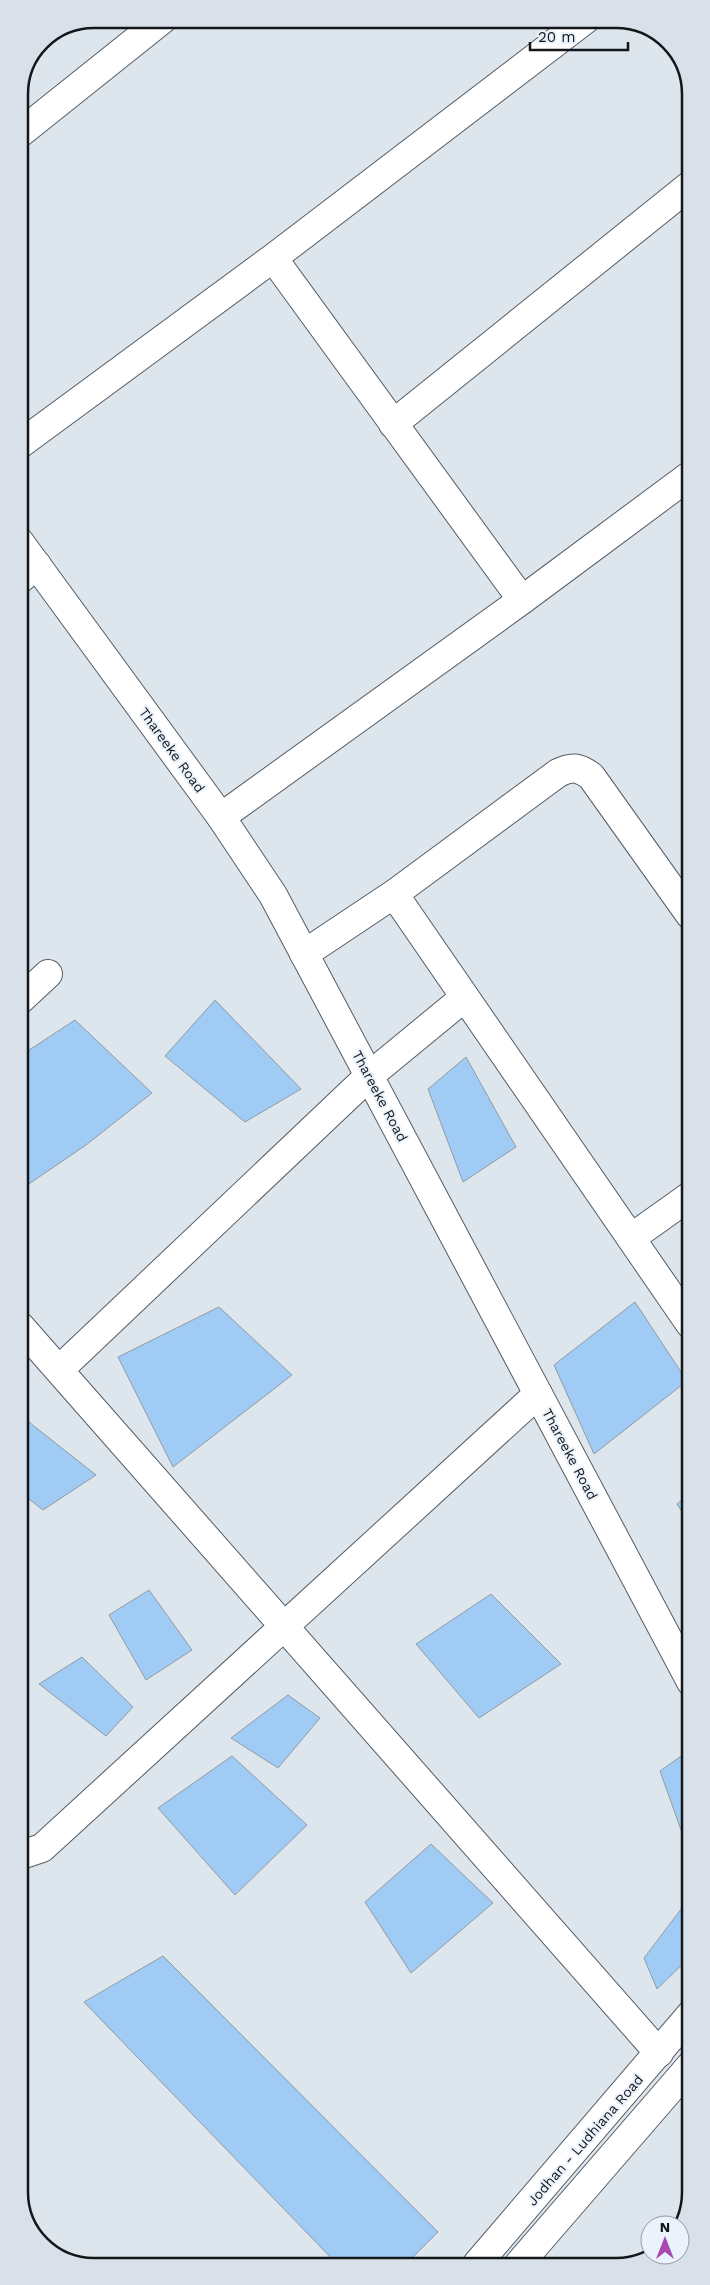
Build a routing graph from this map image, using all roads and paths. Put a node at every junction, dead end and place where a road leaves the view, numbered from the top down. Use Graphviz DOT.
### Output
graph roads {
  1 [pos="152,28"];
  2 [pos="574,28"];
  3 [pos="28,127"];
  4 [pos="682,192"];
  5 [pos="273,258"];
  6 [pos="393,424"];
  7 [pos="28,438"];
  8 [pos="682,491"];
  9 [pos="28,573"];
  10 [pos="522,600"];
  11 [pos="221,817"];
  12 [pos="394,894"];
  13 [pos="682,904"];
  14 [pos="304,954"];
  15 [pos="48,974"];
  16 [pos="28,993"];
  17 [pos="465,997"];
  18 [pos="370,1076"];
  19 [pos="682,1202"];
  20 [pos="631,1238"];
  21 [pos="682,1312"];
  22 [pos="28,1335"];
  23 [pos="60,1369"];
  24 [pos="538,1394"];
  25 [pos="286,1625"];
  26 [pos="682,1665"];
  27 [pos="28,1853"];
  28 [pos="682,2025"];
  29 [pos="659,2053"];
  30 [pos="682,2074"];
  31 [pos="482,2258"];
  32 [pos="524,2258"];
  1 -- 3 [label="street"];
  2 -- 5 [label="street"];
  4 -- 6 [label="street"];
  5 -- 6 [label="street"];
  5 -- 7 [label="street"];
  6 -- 10 [label="street"];
  8 -- 10 [label="street"];
  9 -- 11 [label="street, Thareeke Road"];
  10 -- 11 [label="street"];
  11 -- 14 [label="street, Thareeke Road"];
  12 -- 13 [label="street"];
  12 -- 14 [label="street"];
  12 -- 17 [label="street"];
  14 -- 18 [label="street, Thareeke Road"];
  15 -- 16 [label="street"];
  17 -- 18 [label="street"];
  17 -- 20 [label="street"];
  18 -- 23 [label="street"];
  18 -- 24 [label="street, Thareeke Road"];
  19 -- 20 [label="street"];
  20 -- 21 [label="street"];
  22 -- 23 [label="street"];
  23 -- 25 [label="street"];
  24 -- 25 [label="street"];
  24 -- 26 [label="street, Thareeke Road"];
  25 -- 27 [label="street"];
  25 -- 29 [label="street"];
  28 -- 29 [label="street, Jodhan - Ludhiana Road"];
  29 -- 31 [label="street, Jodhan - Ludhiana Road"];
  30 -- 32 [label="street"];
}
